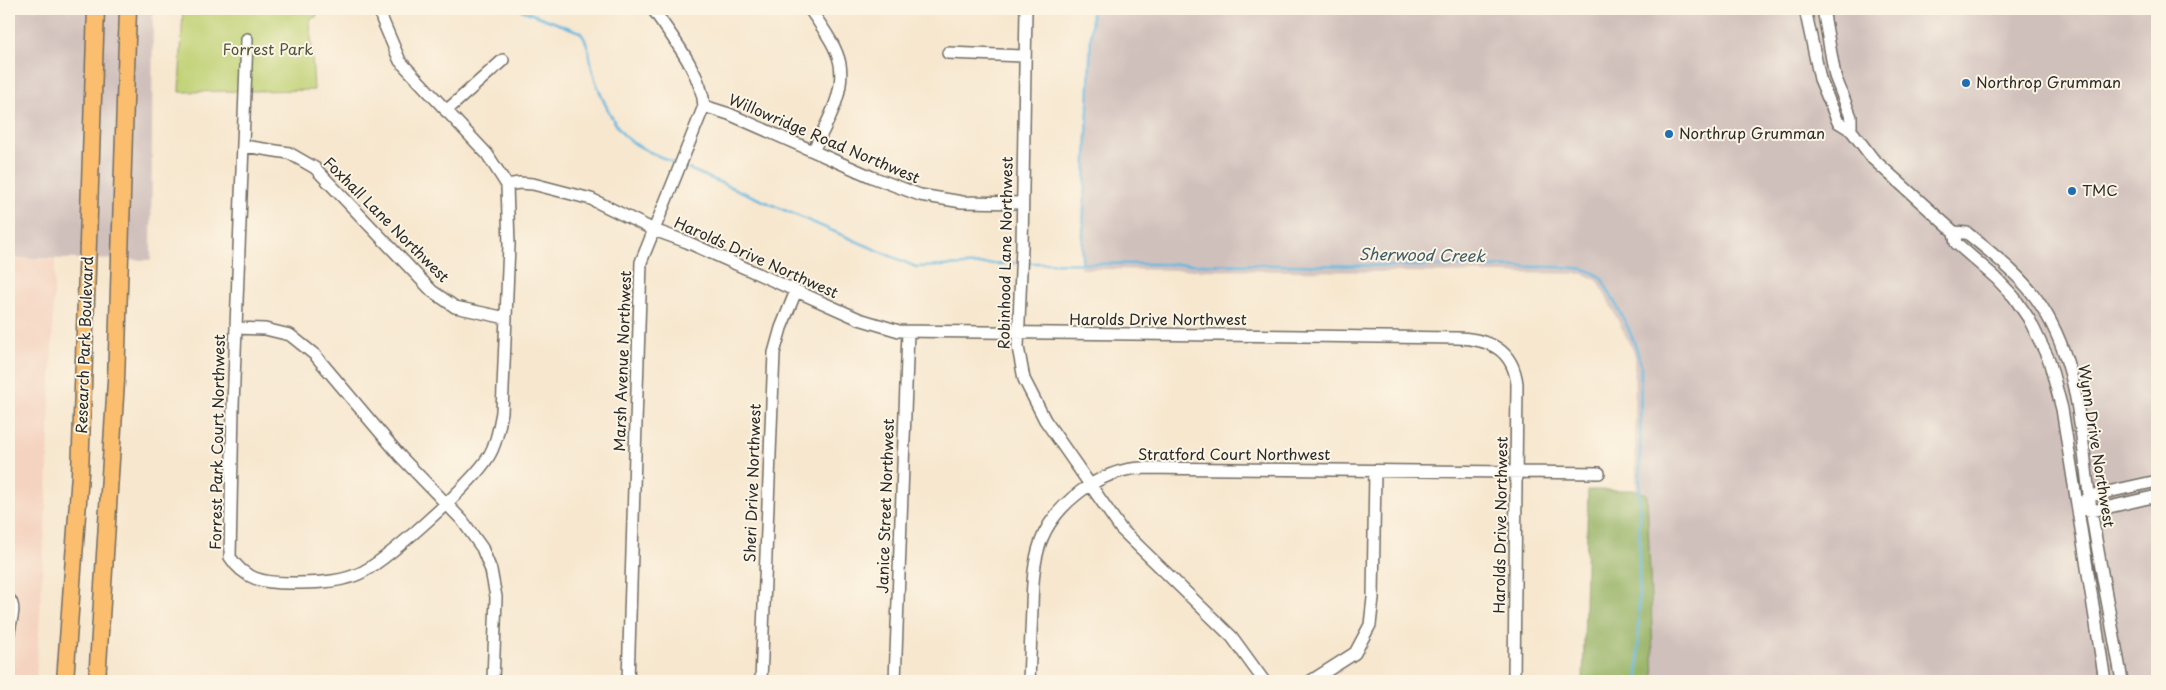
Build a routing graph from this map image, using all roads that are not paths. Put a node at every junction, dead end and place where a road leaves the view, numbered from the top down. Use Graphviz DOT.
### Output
graph roads {
  1 [pos="96,9"];
  2 [pos="128,9"];
  3 [pos="653,9"];
  4 [pos="810,9"];
  5 [pos="1026,9"];
  6 [pos="1805,9"];
  7 [pos="1823,9"];
  8 [pos="382,19"];
  9 [pos="247,39"];
  10 [pos="948,53"];
  11 [pos="1023,56"];
  12 [pos="503,60"];
  13 [pos="704,106"];
  14 [pos="446,111"];
  15 [pos="1851,130"];
  16 [pos="244,146"];
  17 [pos="813,151"];
  18 [pos="508,185"];
  19 [pos="1022,203"];
  20 [pos="654,230"];
  21 [pos="1954,232"];
  22 [pos="796,291"];
  23 [pos="506,318"];
  24 [pos="236,328"];
  25 [pos="908,332"];
  26 [pos="1018,334"];
  27 [pos="1375,471"];
  28 [pos="1516,473"];
  29 [pos="1599,473"];
  30 [pos="2157,481"];
  31 [pos="1089,485"];
  32 [pos="2090,496"];
  33 [pos="2157,496"];
  34 [pos="445,502"];
  35 [pos="2078,508"];
  36 [pos="2092,511"];
  37 [pos="9,599"];
  38 [pos="9,632"];
  39 [pos="65,681"];
  40 [pos="97,681"];
  41 [pos="493,681"];
  42 [pos="628,681"];
  43 [pos="761,681"];
  44 [pos="895,681"];
  45 [pos="1029,681"];
  46 [pos="1264,681"];
  47 [pos="1312,681"];
  48 [pos="1514,681"];
  49 [pos="2105,681"];
  50 [pos="2122,681"];
  1 -- 39 [label="highway, Research Park Boulevard"];
  2 -- 40 [label="highway, Research Park Boulevard"];
  3 -- 13 [label="street"];
  4 -- 17 [label="street"];
  5 -- 11 [label="street, Robinhood Lane Northwest"];
  6 -- 15 [label="street, Wynn Drive Northwest"];
  7 -- 15 [label="street, Wynn Drive Northwest"];
  8 -- 14 [label="street"];
  9 -- 16 [label="street, Forrest Park Court Northwest"];
  10 -- 11 [label="street"];
  11 -- 19 [label="street, Robinhood Lane Northwest"];
  12 -- 14 [label="street"];
  13 -- 17 [label="street, Willowridge Road Northwest"];
  13 -- 20 [label="street, Marsh Avenue Northwest"];
  14 -- 18 [label="street"];
  15 -- 21 [label="street, Wynn Drive Northwest"];
  16 -- 23 [label="street, Foxhall Lane Northwest"];
  16 -- 24 [label="street, Forrest Park Court Northwest"];
  17 -- 19 [label="street, Willowridge Road Northwest"];
  18 -- 20 [label="street, Harolds Drive Northwest"];
  18 -- 23 [label="street, Forrest Park Court Northwest"];
  19 -- 26 [label="street, Robinhood Lane Northwest"];
  20 -- 22 [label="street, Harolds Drive Northwest"];
  20 -- 42 [label="street, Marsh Avenue Northwest"];
  21 -- 32 [label="street, Wynn Drive Northwest"];
  21 -- 35 [label="street, Wynn Drive Northwest"];
  22 -- 25 [label="street, Harolds Drive Northwest"];
  22 -- 43 [label="street, Sheri Drive Northwest"];
  23 -- 34 [label="street, Forrest Park Court Northwest"];
  24 -- 34 [label="street"];
  24 -- 34 [label="street, Forrest Park Court Northwest"];
  25 -- 26 [label="street, Harolds Drive Northwest"];
  25 -- 44 [label="street, Janice Street Northwest"];
  26 -- 28 [label="street, Harolds Drive Northwest"];
  26 -- 31 [label="street, Robinhood Lane Northwest"];
  27 -- 28 [label="street, Stratford Court Northwest"];
  27 -- 31 [label="street, Stratford Court Northwest"];
  27 -- 47 [label="street"];
  28 -- 29 [label="street, Stratford Court Northwest"];
  28 -- 48 [label="street, Harolds Drive Northwest"];
  30 -- 32 [label="street"];
  31 -- 45 [label="street, Stratford Court Northwest"];
  31 -- 46 [label="street, Robinhood Lane Northwest"];
  32 -- 35 [label="street"];
  32 -- 36 [label="street, Wynn Drive Northwest"];
  33 -- 36 [label="street"];
  34 -- 41 [label="street"];
  35 -- 36 [label="street"];
  35 -- 49 [label="street, Wynn Drive Northwest"];
  36 -- 50 [label="street, Wynn Drive Northwest"];
  37 -- 38 [label="street"];
}
